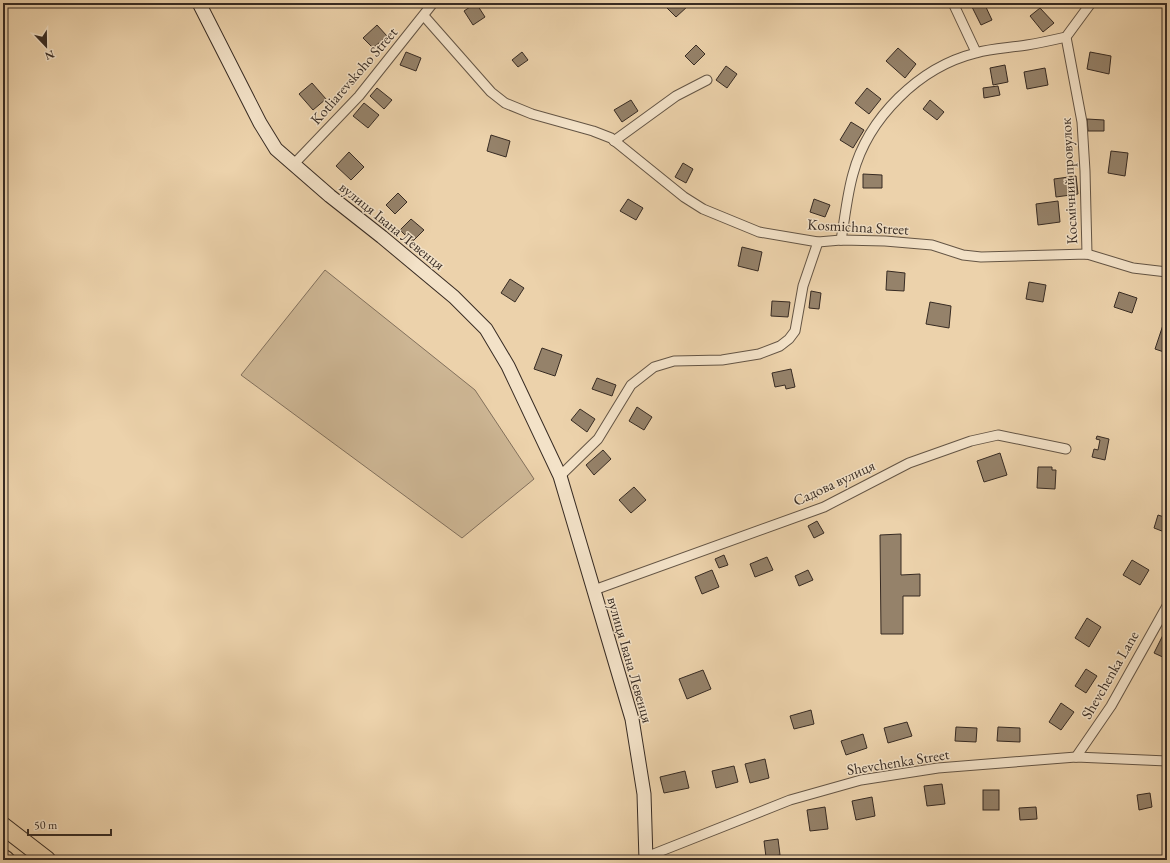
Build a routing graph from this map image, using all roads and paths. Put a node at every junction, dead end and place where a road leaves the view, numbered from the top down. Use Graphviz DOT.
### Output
graph roads {
  1 [pos="199,3"];
  2 [pos="433,3"];
  3 [pos="953,3"];
  4 [pos="1091,3"];
  5 [pos="424,16"];
  6 [pos="1066,37"];
  7 [pos="976,52"];
  8 [pos="707,80"];
  9 [pos="614,141"];
  10 [pos="293,165"];
  11 [pos="840,240"];
  12 [pos="818,242"];
  13 [pos="1086,254"];
  14 [pos="1167,272"];
  15 [pos="1066,449"];
  16 [pos="560,476"];
  17 [pos="594,590"];
  18 [pos="1167,606"];
  19 [pos="1076,757"];
  20 [pos="1167,761"];
  21 [pos="3,826"];
  22 [pos="3,858"];
  23 [pos="646,858"];
  24 [pos="6,860"];
  25 [pos="47,860"];
  1 -- 10 [label="street, вулиця Івана Левенця"];
  2 -- 5 [label="street, Kotliarevskoho Street"];
  3 -- 7 [label="street"];
  4 -- 6 [label="street"];
  5 -- 9 [label="street, Kosmichna Street"];
  5 -- 10 [label="street, Kotliarevskoho Street"];
  6 -- 7 [label="street"];
  6 -- 13 [label="street, Космічний провулок"];
  7 -- 11 [label="street"];
  8 -- 9 [label="street"];
  9 -- 12 [label="street, Kosmichna Street"];
  10 -- 16 [label="street, вулиця Івана Левенця"];
  11 -- 12 [label="street, Kosmichna Street"];
  11 -- 13 [label="street, Kosmichna Street"];
  12 -- 16 [label="street"];
  13 -- 14 [label="street, Kosmichna Street"];
  15 -- 17 [label="street, Садова вулиця"];
  16 -- 17 [label="street, вулиця Івана Левенця"];
  17 -- 23 [label="street, вулиця Івана Левенця"];
  18 -- 19 [label="street, Shevchenka Lane"];
  19 -- 20 [label="street, Shevchenka Street"];
  19 -- 23 [label="street, Shevchenka Street"];
  21 -- 25 [label="highway"];
  22 -- 24 [label="highway"];
}
